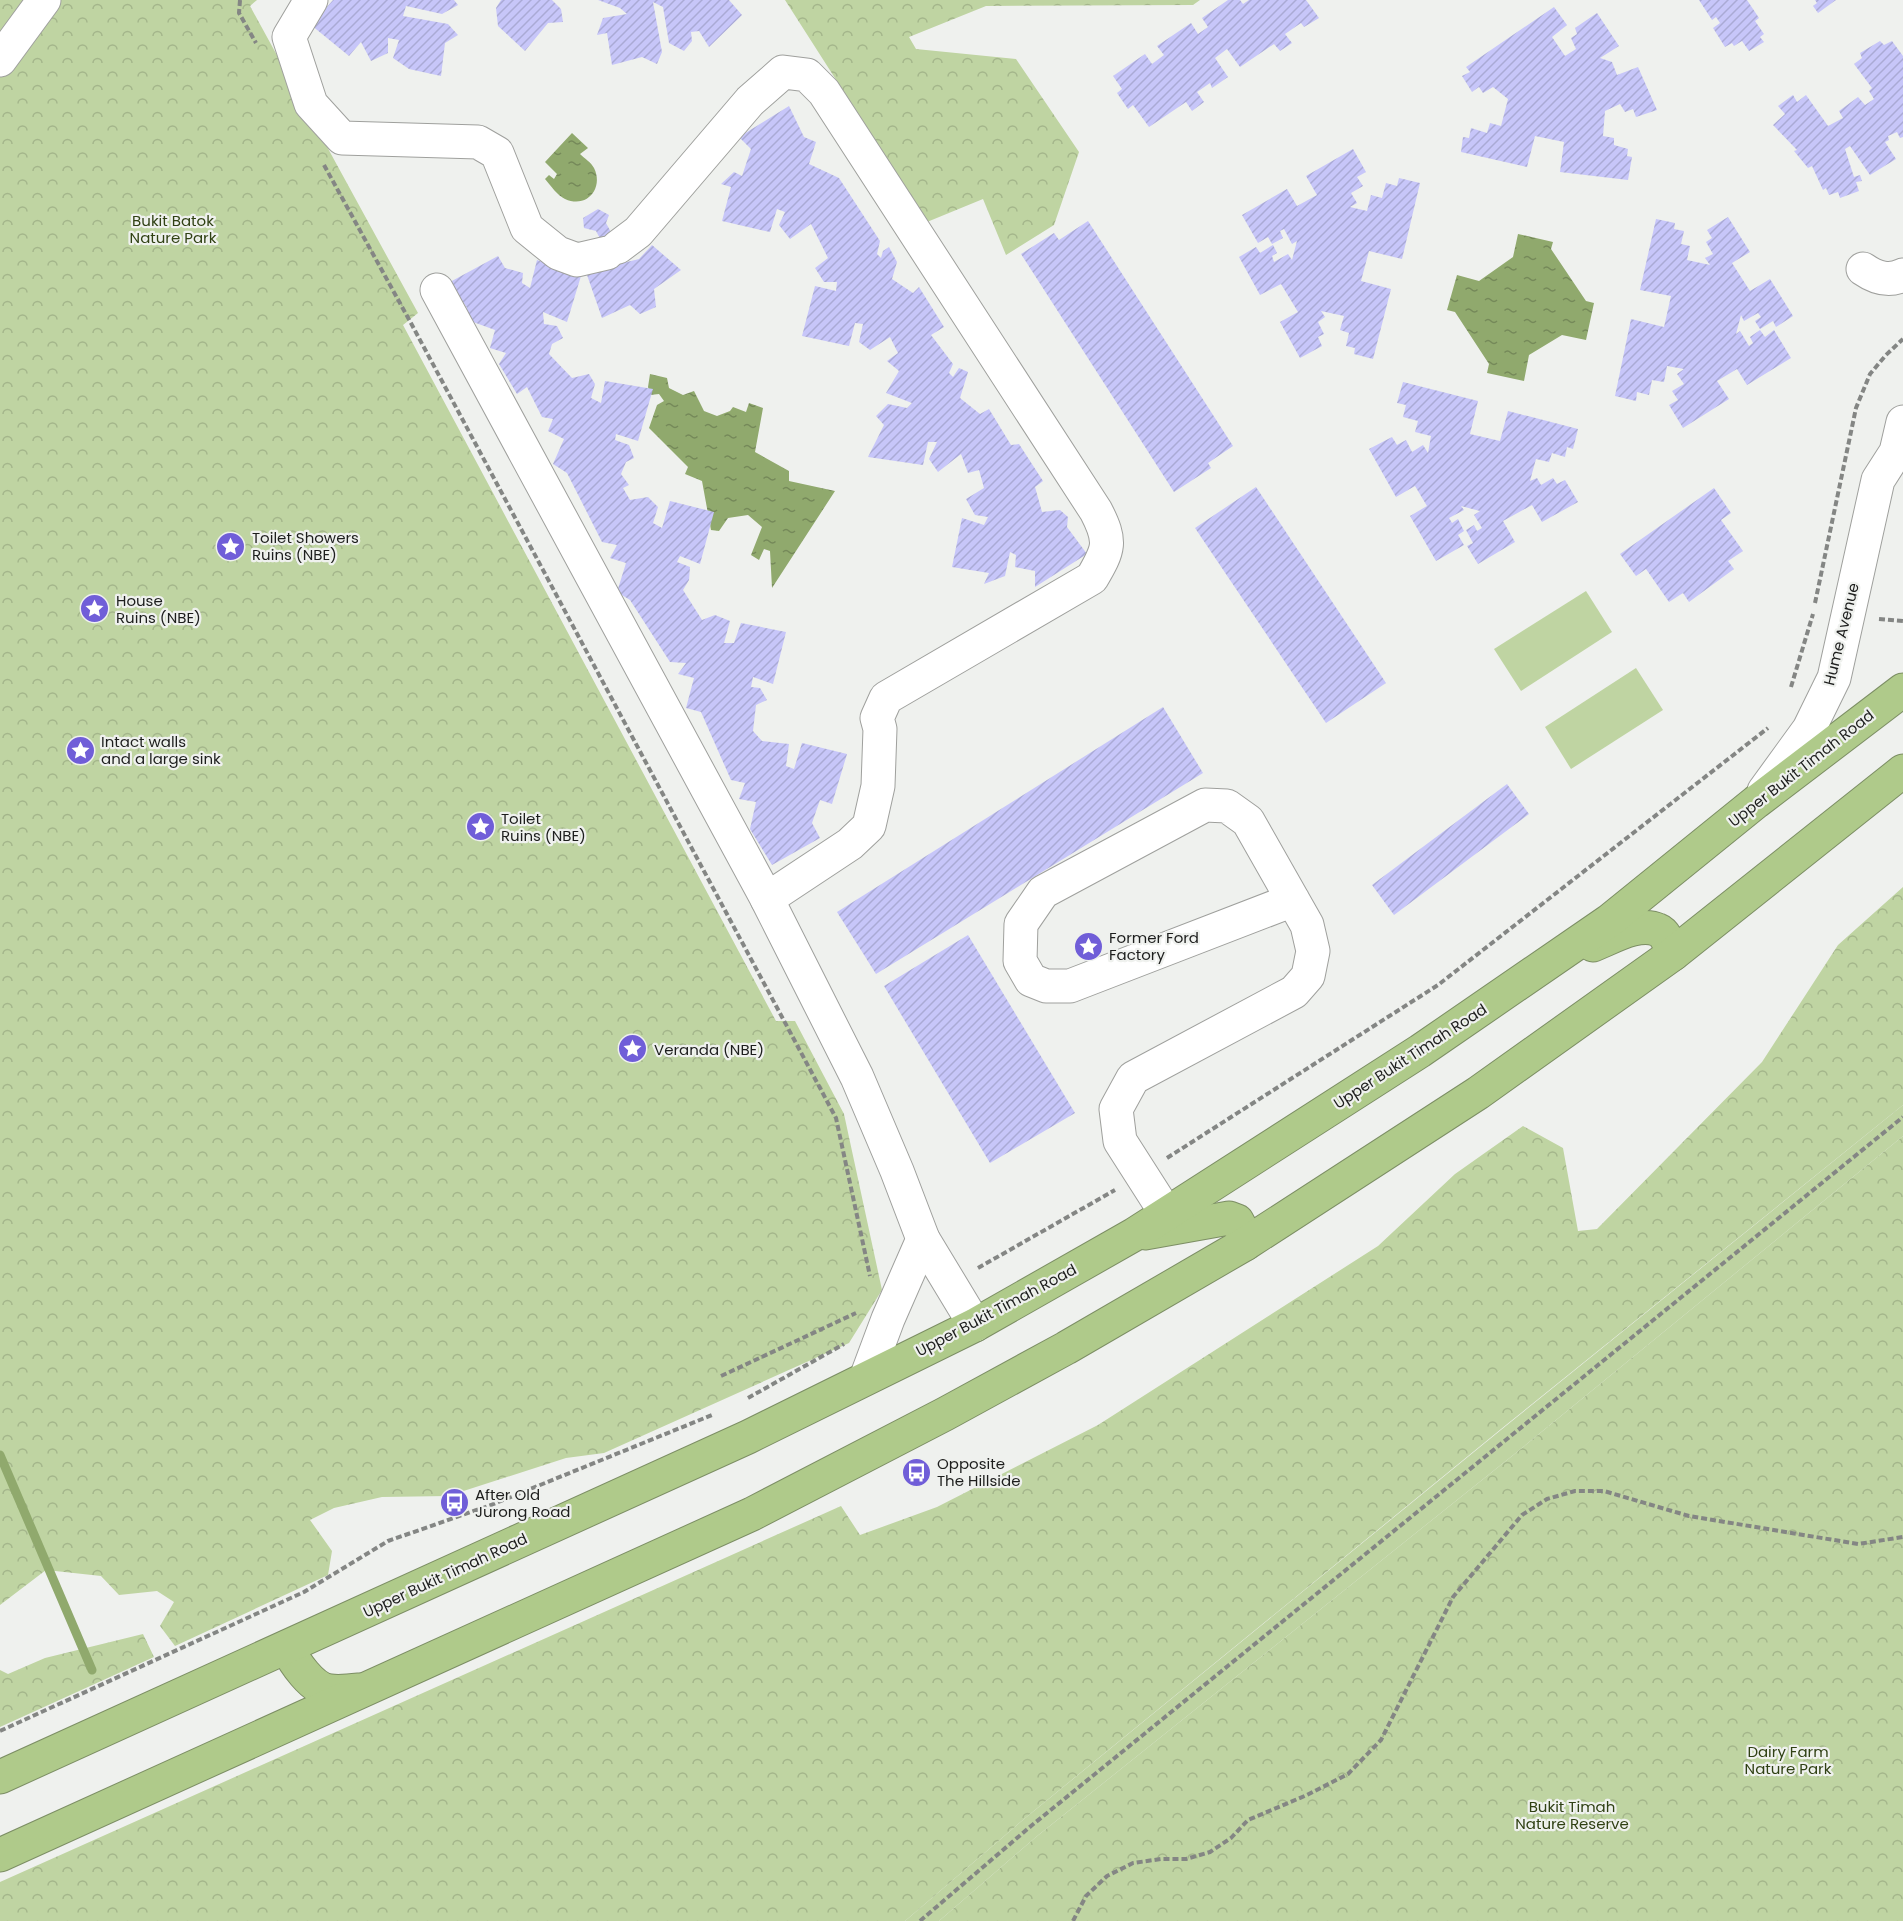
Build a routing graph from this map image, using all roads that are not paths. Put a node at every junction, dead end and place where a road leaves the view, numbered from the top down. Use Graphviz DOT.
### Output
graph roads {
  1 [pos="44,0"];
  2 [pos="311,0"];
  3 [pos="0,60"];
  4 [pos="1863,269"];
  5 [pos="1903,275"];
  6 [pos="437,290"];
  7 [pos="1901,445"];
  8 [pos="1903,690"];
  9 [pos="1903,771"];
  10 [pos="1756,802"];
  11 [pos="767,899"];
  12 [pos="1293,900"];
  13 [pos="1673,954"];
  14 [pos="1554,959"];
  15 [pos="1166,1213"];
  16 [pos="1135,1234"];
  17 [pos="923,1239"];
  18 [pos="1245,1244"];
  19 [pos="975,1324"];
  20 [pos="866,1378"];
  21 [pos="286,1647"];
  22 [pos="360,1690"];
  23 [pos="0,1777"];
  24 [pos="0,1855"];
  1 -- 3 [label="street"];
  2 -- 11 [label="street"];
  4 -- 5 [label="street"];
  6 -- 11 [label="street"];
  7 -- 10 [label="street, Hume Avenue"];
  8 -- 10 [label="highway, Upper Bukit Timah Road"];
  9 -- 13 [label="highway"];
  10 -- 14 [label="highway, Upper Bukit Timah Road"];
  11 -- 17 [label="street"];
  12 -- 12 [label="street"];
  12 -- 15 [label="street"];
  13 -- 14 [label="highway"];
  13 -- 18 [label="highway"];
  14 -- 15 [label="highway, Upper Bukit Timah Road"];
  15 -- 16 [label="highway, Upper Bukit Timah Road"];
  16 -- 18 [label="highway"];
  16 -- 19 [label="highway, Upper Bukit Timah Road"];
  17 -- 19 [label="street"];
  17 -- 20 [label="street"];
  18 -- 22 [label="highway"];
  19 -- 20 [label="highway, Upper Bukit Timah Road"];
  20 -- 21 [label="highway, Upper Bukit Timah Road"];
  21 -- 22 [label="highway"];
  21 -- 23 [label="highway, Upper Bukit Timah Road"];
  22 -- 24 [label="highway"];
}
